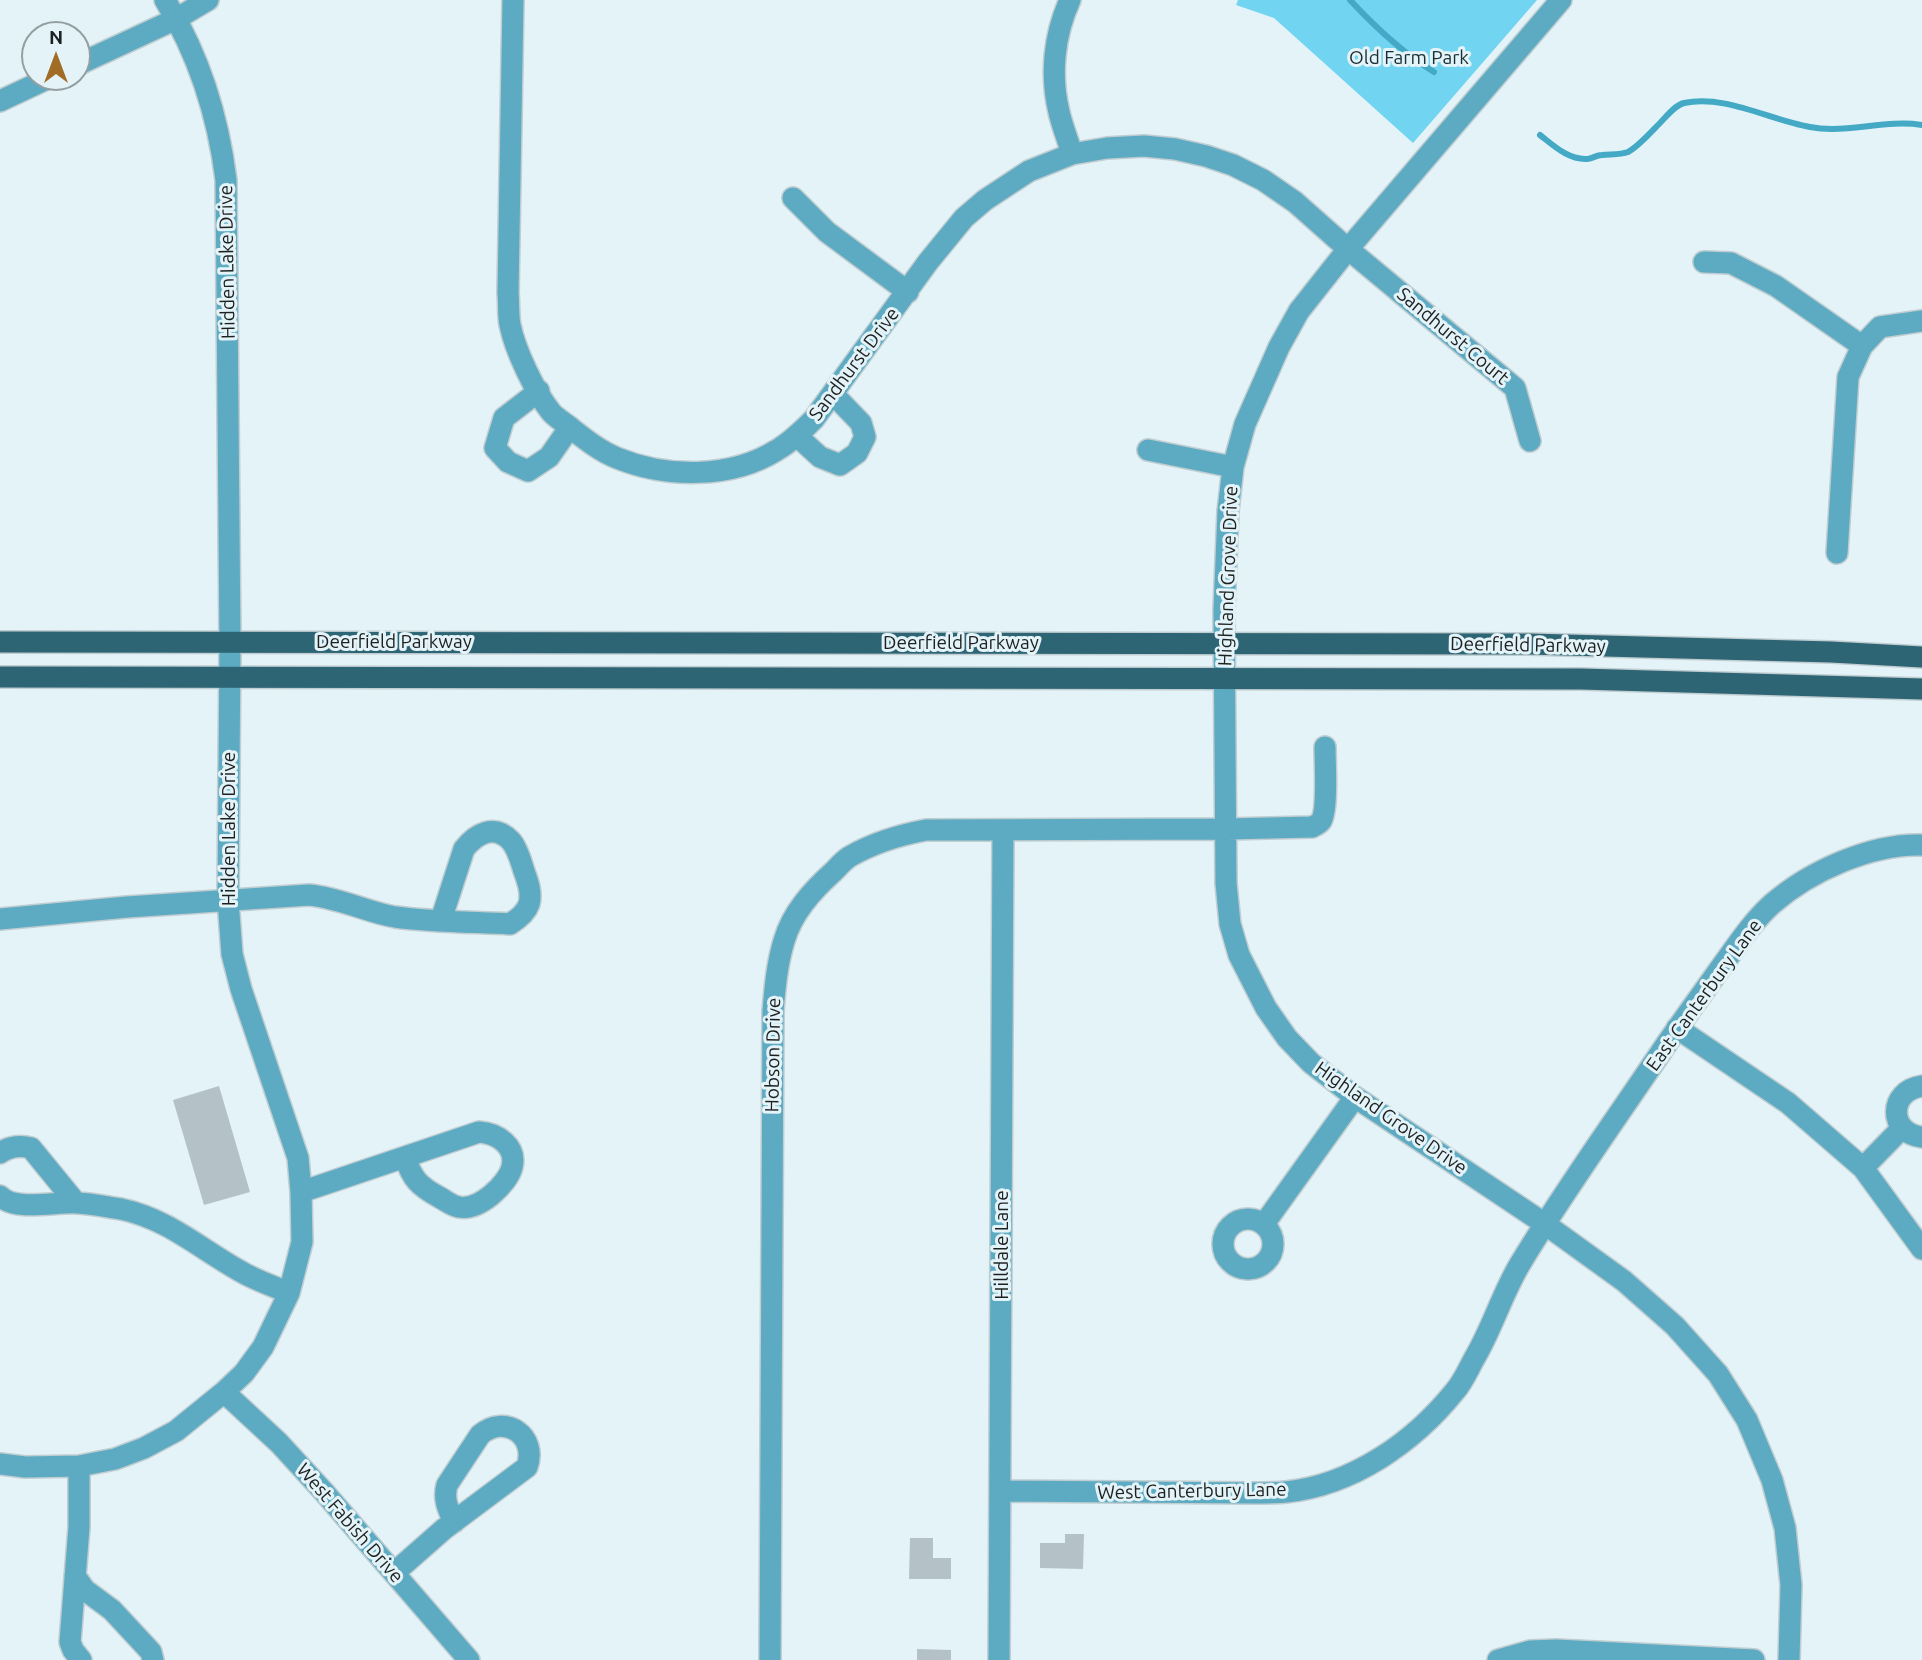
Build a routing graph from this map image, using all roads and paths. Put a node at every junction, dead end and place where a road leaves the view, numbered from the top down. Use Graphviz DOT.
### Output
graph roads {
  1 [pos="208,0"];
  2 [pos="513,0"];
  3 [pos="1070,0"];
  4 [pos="1561,0"];
  5 [pos="170,9"];
  6 [pos="91,57"];
  7 [pos="21,91"];
  8 [pos="0,101"];
  9 [pos="1072,154"];
  10 [pos="793,198"];
  11 [pos="1348,249"];
  12 [pos="1704,262"];
  13 [pos="908,292"];
  14 [pos="1922,321"];
  15 [pos="1863,346"];
  16 [pos="539,391"];
  17 [pos="832,394"];
  18 [pos="570,427"];
  19 [pos="797,436"];
  20 [pos="1530,441"];
  21 [pos="1148,450"];
  22 [pos="1233,467"];
  23 [pos="1837,553"];
  24 [pos="0,642"];
  25 [pos="230,643"];
  26 [pos="1225,645"];
  27 [pos="1922,657"];
  28 [pos="0,677"];
  29 [pos="230,677"];
  30 [pos="1224,678"];
  31 [pos="1922,689"];
  32 [pos="1325,747"];
  33 [pos="1227,829"];
  34 [pos="1003,830"];
  35 [pos="1922,845"];
  36 [pos="228,900"];
  37 [pos="2,914"];
  38 [pos="441,920"];
  39 [pos="1677,1028"];
  40 [pos="1922,1086"];
  41 [pos="1355,1097"];
  42 [pos="1912,1132"];
  43 [pos="0,1153"];
  44 [pos="405,1157"];
  45 [pos="1863,1168"];
  46 [pos="301,1192"];
  47 [pos="0,1196"];
  48 [pos="76,1203"];
  49 [pos="1264,1224"];
  50 [pos="1545,1224"];
  51 [pos="1922,1249"];
  52 [pos="289,1293"];
  53 [pos="224,1392"];
  54 [pos="0,1464"];
  55 [pos="79,1466"];
  56 [pos="1001,1491"];
  57 [pos="454,1522"];
  58 [pos="394,1573"];
  59 [pos="75,1576"];
  60 [pos="81,1660"];
  61 [pos="153,1660"];
  62 [pos="469,1660"];
  63 [pos="770,1660"];
  64 [pos="999,1660"];
  65 [pos="1499,1660"];
  66 [pos="1754,1660"];
  67 [pos="1789,1660"];
  1 -- 5 [label="street"];
  2 -- 16 [label="street, Sandhurst Drive"];
  3 -- 9 [label="street"];
  4 -- 11 [label="street, Highland Grove Drive"];
  5 -- 6 [label="street"];
  5 -- 25 [label="street, Hidden Lake Drive"];
  7 -- 8 [label="street"];
  9 -- 11 [label="street, Sandhurst Drive"];
  9 -- 13 [label="street, Sandhurst Drive"];
  10 -- 13 [label="street"];
  11 -- 20 [label="street, Sandhurst Court"];
  11 -- 22 [label="street, Highland Grove Drive"];
  12 -- 15 [label="street"];
  13 -- 17 [label="street, Sandhurst Drive"];
  14 -- 15 [label="street"];
  15 -- 23 [label="street"];
  16 -- 18 [label="street, Sandhurst Drive"];
  16 -- 18 [label="street"];
  17 -- 19 [label="street, Sandhurst Drive"];
  17 -- 19 [label="street"];
  18 -- 19 [label="street, Sandhurst Drive"];
  21 -- 22 [label="street, Highland Grove Drive"];
  22 -- 26 [label="street, Highland Grove Drive"];
  24 -- 25 [label="main road, Deerfield Parkway"];
  25 -- 26 [label="main road, Deerfield Parkway"];
  25 -- 29 [label="street, Hidden Lake Drive"];
  26 -- 27 [label="main road, Deerfield Parkway"];
  26 -- 30 [label="street, Highland Grove Drive"];
  28 -- 29 [label="main road, Deerfield Parkway"];
  29 -- 30 [label="main road, Deerfield Parkway"];
  29 -- 36 [label="street, Hidden Lake Drive"];
  30 -- 31 [label="main road, Deerfield Parkway"];
  30 -- 33 [label="street, Highland Grove Drive"];
  32 -- 33 [label="street, Hobson Drive"];
  33 -- 34 [label="street, Hobson Drive"];
  33 -- 41 [label="street, Highland Grove Drive"];
  34 -- 56 [label="street, Hilldale Lane"];
  34 -- 63 [label="street, Hobson Drive"];
  35 -- 39 [label="street, East Canterbury Lane"];
  36 -- 37 [label="street"];
  36 -- 38 [label="street"];
  36 -- 46 [label="street, Hidden Lake Drive"];
  38 -- 38 [label="street"];
  39 -- 45 [label="street"];
  39 -- 50 [label="street, East Canterbury Lane"];
  40 -- 42 [label="street"];
  41 -- 49 [label="street"];
  41 -- 50 [label="street, Highland Grove Drive"];
  42 -- 45 [label="street"];
  43 -- 48 [label="street"];
  44 -- 44 [label="street"];
  44 -- 46 [label="street"];
  45 -- 51 [label="street"];
  46 -- 52 [label="street, Hidden Lake Drive"];
  47 -- 48 [label="street"];
  48 -- 52 [label="street"];
  50 -- 56 [label="street, West Canterbury Lane"];
  50 -- 67 [label="street, Highland Grove Drive"];
  52 -- 53 [label="street, Hidden Lake Drive"];
  53 -- 55 [label="street, Hidden Lake Drive"];
  53 -- 58 [label="street, West Fabish Drive"];
  54 -- 55 [label="street, Hidden Lake Drive"];
  55 -- 59 [label="street"];
  56 -- 64 [label="street, Hilldale Lane"];
  57 -- 57 [label="street"];
  57 -- 58 [label="street"];
  58 -- 62 [label="street, West Fabish Drive"];
  59 -- 60 [label="street"];
  59 -- 61 [label="street"];
  65 -- 66 [label="street"];
}
